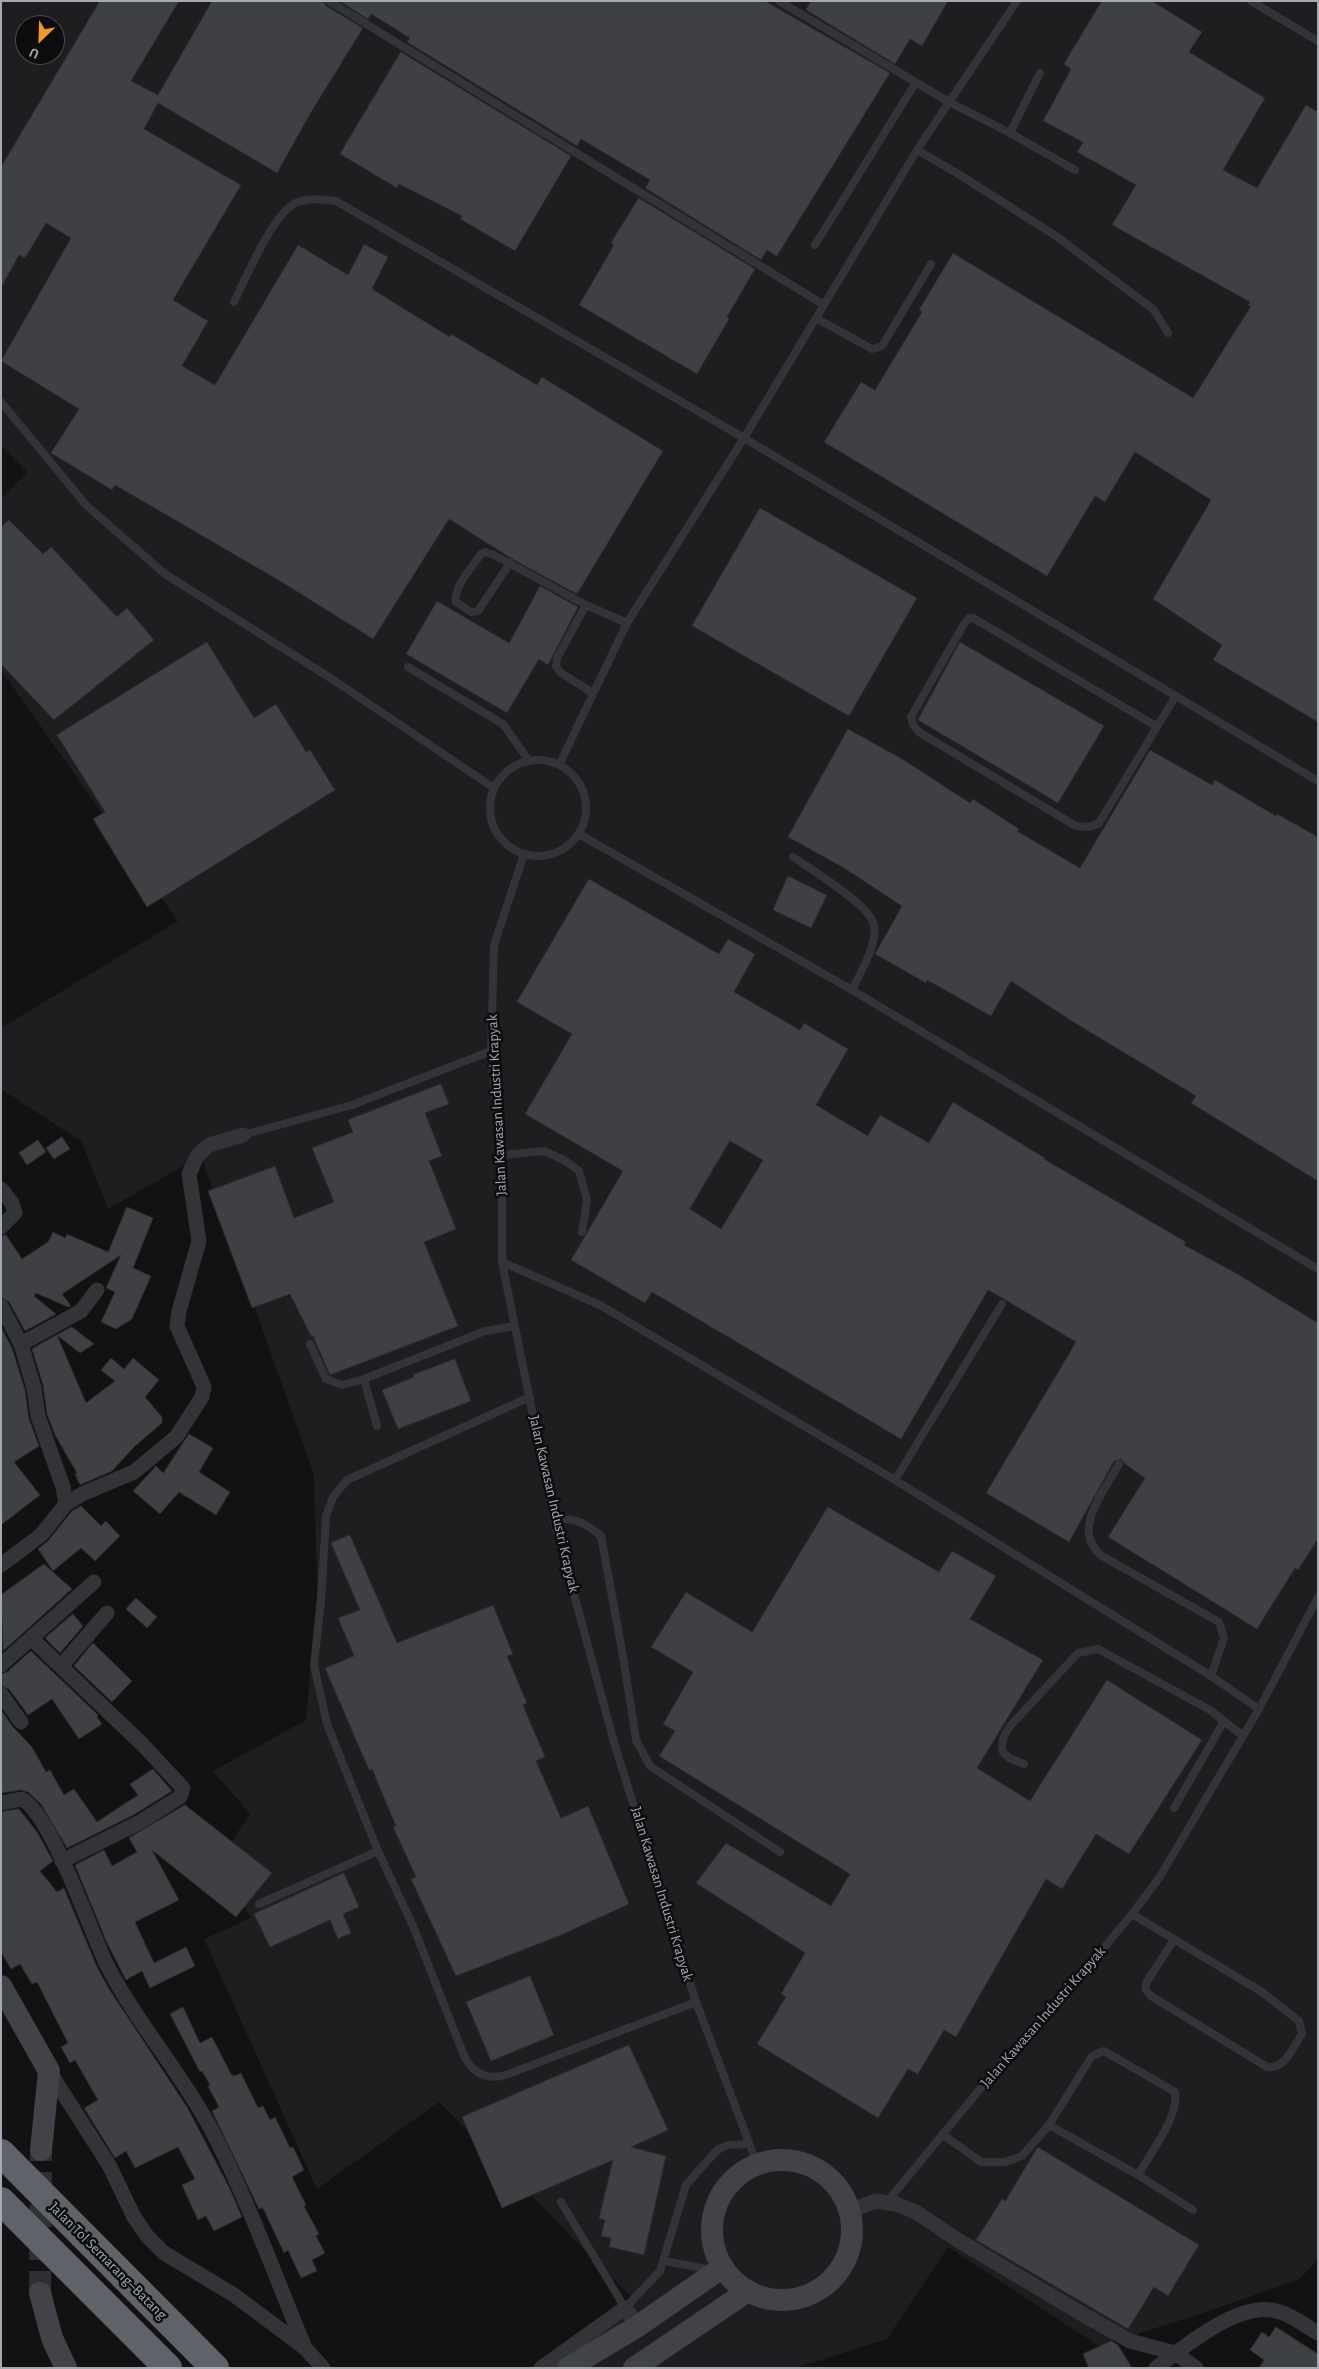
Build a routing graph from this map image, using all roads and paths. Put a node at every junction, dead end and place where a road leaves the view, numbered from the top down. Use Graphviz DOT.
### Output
graph roads {
  1 [pos="329,1"];
  2 [pos="779,1"];
  3 [pos="1017,1"];
  4 [pos="1251,1"];
  5 [pos="1318,41"];
  6 [pos="1040,73"];
  7 [pos="916,82"];
  8 [pos="949,102"];
  9 [pos="1010,133"];
  10 [pos="917,150"];
  11 [pos="1075,170"];
  12 [pos="815,245"];
  13 [pos="932,264"];
  14 [pos="234,302"];
  15 [pos="824,305"];
  16 [pos="816,318"];
  17 [pos="1168,333"];
  18 [pos="1,402"];
  19 [pos="744,438"];
  20 [pos="510,563"];
  21 [pos="586,604"];
  22 [pos="626,623"];
  23 [pos="408,668"];
  24 [pos="593,693"];
  25 [pos="1175,697"];
  26 [pos="1156,726"];
  27 [pos="529,761"];
  28 [pos="559,765"];
  29 [pos="1318,781"];
  30 [pos="494,788"];
  31 [pos="579,834"];
  32 [pos="524,854"];
  33 [pos="793,857"];
  34 [pos="852,990"];
  35 [pos="491,1051"];
  36 [pos="242,1135"];
  37 [pos="502,1155"];
  38 [pos="1,1188"];
  39 [pos="1,1227"];
  40 [pos="582,1232"];
  41 [pos="502,1262"];
  42 [pos="1318,1269"];
  43 [pos="97,1290"];
  44 [pos="1002,1304"];
  45 [pos="1,1306"];
  46 [pos="514,1326"];
  47 [pos="21,1344"];
  48 [pos="310,1344"];
  49 [pos="364,1379"];
  50 [pos="530,1397"];
  51 [pos="377,1426"];
  52 [pos="1119,1464"];
  53 [pos="895,1480"];
  54 [pos="66,1504"];
  55 [pos="554,1520"];
  56 [pos="1,1565"];
  57 [pos="94,1582"];
  58 [pos="1318,1597"];
  59 [pos="107,1613"];
  60 [pos="31,1638"];
  61 [pos="1,1665"];
  62 [pos="61,1666"];
  63 [pos="1211,1676"];
  64 [pos="1,1694"];
  65 [pos="1259,1709"];
  66 [pos="1224,1720"];
  67 [pos="21,1722"];
  68 [pos="1243,1736"];
  69 [pos="1024,1764"];
  70 [pos="1,1803"];
  71 [pos="1174,1808"];
  72 [pos="378,1851"];
  73 [pos="780,1852"];
  74 [pos="62,1861"];
  75 [pos="259,1904"];
  76 [pos="1132,1914"];
  77 [pos="1173,1941"];
  78 [pos="1,1986"];
  79 [pos="696,2002"];
  80 [pos="49,2071"];
  81 [pos="1049,2125"];
  82 [pos="942,2134"];
  83 [pos="749,2144"];
  84 [pos="41,2150"];
  85 [pos="1,2153"];
  86 [pos="757,2164"];
  87 [pos="1138,2175"];
  88 [pos="1,2201"];
  89 [pos="561,2202"];
  90 [pos="887,2202"];
  91 [pos="1193,2210"];
  92 [pos="850,2211"];
  93 [pos="665,2261"];
  94 [pos="720,2269"];
  95 [pos="748,2291"];
  96 [pos="40,2293"];
  97 [pos="632,2317"];
  98 [pos="1318,2333"];
  99 [pos="305,2348"];
  100 [pos="1175,2353"];
  101 [pos="66,2368"];
  102 [pos="168,2368"];
  103 [pos="216,2368"];
  104 [pos="323,2368"];
  105 [pos="541,2368"];
  106 [pos="568,2368"];
  107 [pos="634,2368"];
  108 [pos="1156,2368"];
  109 [pos="1196,2368"];
  1 -- 15 [label="lane"];
  2 -- 7 [label="lane"];
  3 -- 8 [label="lane"];
  4 -- 5 [label="lane"];
  6 -- 9 [label="lane"];
  7 -- 8 [label="lane"];
  7 -- 12 [label="lane"];
  8 -- 9 [label="lane"];
  8 -- 10 [label="lane"];
  9 -- 11 [label="lane"];
  10 -- 15 [label="lane"];
  10 -- 17 [label="lane"];
  13 -- 16 [label="lane"];
  14 -- 19 [label="lane"];
  15 -- 16 [label="lane"];
  16 -- 19 [label="lane"];
  18 -- 30 [label="lane"];
  19 -- 22 [label="lane"];
  19 -- 25 [label="lane"];
  20 -- 20 [label="lane"];
  20 -- 21 [label="lane"];
  21 -- 22 [label="lane"];
  21 -- 24 [label="lane"];
  22 -- 24 [label="lane"];
  23 -- 27 [label="lane"];
  24 -- 28 [label="lane"];
  25 -- 26 [label="lane"];
  25 -- 29 [label="lane"];
  26 -- 26 [label="lane"];
  27 -- 28 [label="lane"];
  27 -- 30 [label="lane"];
  28 -- 31 [label="lane"];
  30 -- 32 [label="lane"];
  31 -- 32 [label="lane"];
  31 -- 34 [label="lane"];
  32 -- 35 [label="lane, Jalan Kawasan Industri Krapyak"];
  33 -- 34 [label="lane"];
  34 -- 42 [label="lane"];
  35 -- 36 [label="lane"];
  35 -- 37 [label="lane, Jalan Kawasan Industri Krapyak"];
  36 -- 54 [label="street"];
  37 -- 40 [label="lane"];
  37 -- 41 [label="lane, Jalan Kawasan Industri Krapyak"];
  38 -- 39 [label="street"];
  41 -- 46 [label="lane, Jalan Kawasan Industri Krapyak"];
  41 -- 53 [label="lane"];
  43 -- 47 [label="street"];
  44 -- 53 [label="lane"];
  45 -- 47 [label="street"];
  46 -- 49 [label="lane"];
  46 -- 50 [label="lane, Jalan Kawasan Industri Krapyak"];
  47 -- 54 [label="street"];
  48 -- 49 [label="lane"];
  49 -- 51 [label="lane"];
  50 -- 55 [label="lane, Jalan Kawasan Industri Krapyak"];
  50 -- 72 [label="lane"];
  52 -- 63 [label="lane"];
  53 -- 63 [label="lane"];
  54 -- 56 [label="street"];
  55 -- 73 [label="lane"];
  55 -- 79 [label="lane, Jalan Kawasan Industri Krapyak"];
  57 -- 60 [label="street"];
  58 -- 65 [label="lane, Jalan Kawasan Industri Krapyak"];
  59 -- 62 [label="street"];
  60 -- 61 [label="street"];
  60 -- 62 [label="street"];
  62 -- 74 [label="street"];
  63 -- 65 [label="lane"];
  64 -- 67 [label="street"];
  65 -- 68 [label="lane, Jalan Kawasan Industri Krapyak"];
  66 -- 68 [label="lane"];
  66 -- 69 [label="lane"];
  66 -- 71 [label="lane"];
  68 -- 76 [label="lane, Jalan Kawasan Industri Krapyak"];
  70 -- 74 [label="street"];
  72 -- 75 [label="lane"];
  72 -- 79 [label="lane"];
  74 -- 99 [label="street"];
  76 -- 77 [label="lane"];
  76 -- 82 [label="lane, Jalan Kawasan Industri Krapyak"];
  77 -- 77 [label="lane"];
  78 -- 80 [label="street"];
  79 -- 83 [label="lane, Jalan Kawasan Industri Krapyak"];
  80 -- 84 [label="street"];
  80 -- 99 [label="street"];
  81 -- 82 [label="lane"];
  81 -- 87 [label="lane"];
  81 -- 87 [label="lane"];
  82 -- 90 [label="lane, Jalan Kawasan Industri Krapyak"];
  83 -- 86 [label="lane, Jalan Kawasan Industri Krapyak"];
  83 -- 93 [label="lane"];
  85 -- 103 [label="highway, Jalan Tol Semarang–Batang"];
  86 -- 92 [label="street"];
  86 -- 94 [label="street"];
  87 -- 91 [label="lane"];
  88 -- 102 [label="highway"];
  89 -- 97 [label="lane"];
  90 -- 92 [label="street"];
  90 -- 100 [label="street"];
  92 -- 95 [label="street"];
  93 -- 94 [label="lane"];
  93 -- 97 [label="lane"];
  94 -- 95 [label="street"];
  94 -- 97 [label="street"];
  95 -- 107 [label="street"];
  96 -- 101 [label="street"];
  97 -- 105 [label="street"];
  97 -- 106 [label="street"];
  98 -- 100 [label="street"];
  99 -- 104 [label="street"];
  100 -- 108 [label="street"];
  100 -- 109 [label="street"];
}
